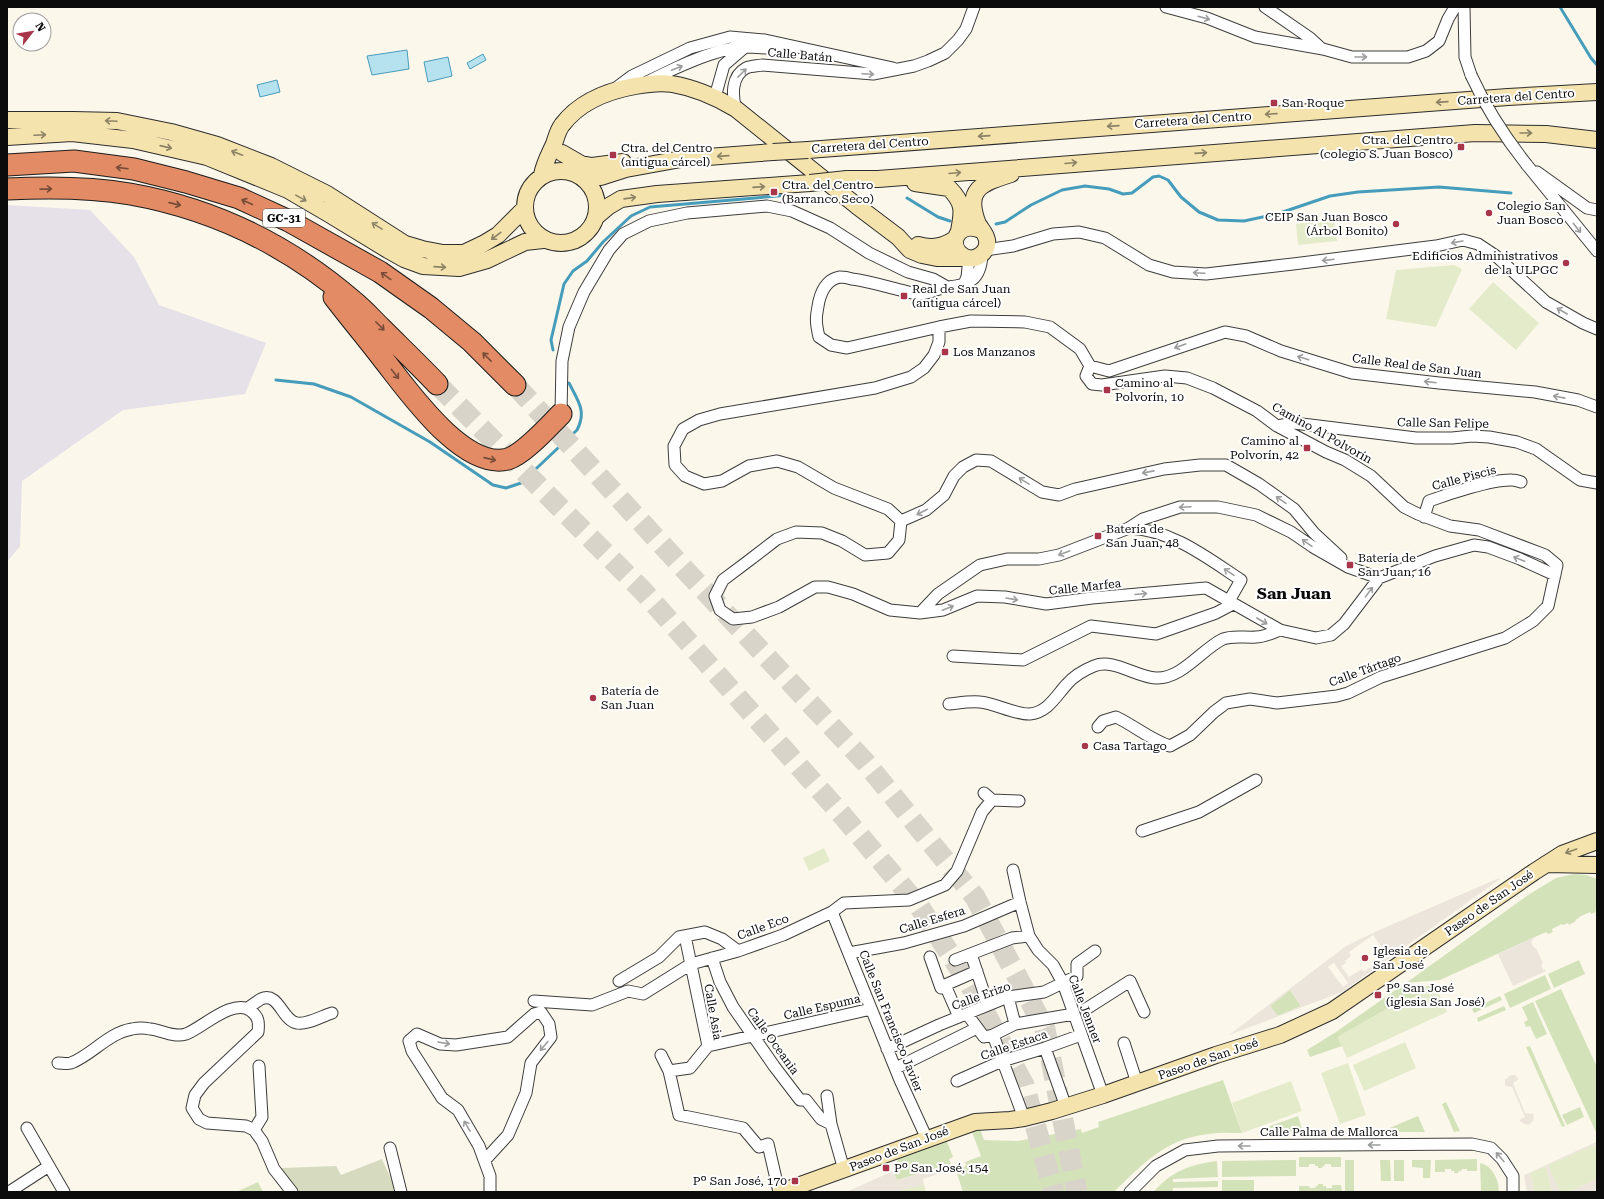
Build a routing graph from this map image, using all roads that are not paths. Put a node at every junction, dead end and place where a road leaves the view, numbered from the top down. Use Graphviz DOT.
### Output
graph roads {
  1 [pos="974,7"];
  2 [pos="1166,7"];
  3 [pos="1265,7"];
  4 [pos="1448,7"];
  5 [pos="1455,7"];
  6 [pos="1464,7"];
  7 [pos="1448,19"];
  8 [pos="765,40"];
  9 [pos="743,47"];
  10 [pos="1323,49"];
  11 [pos="806,50"];
  12 [pos="898,69"];
  13 [pos="642,85"];
  14 [pos="613,90"];
  15 [pos="1595,92"];
  16 [pos="715,97"];
  17 [pos="736,109"];
  18 [pos="7,120"];
  19 [pos="561,126"];
  20 [pos="1546,134"];
  21 [pos="7,137"];
  22 [pos="1597,140"];
  23 [pos="1597,148"];
  24 [pos="562,152"];
  25 [pos="649,164"];
  26 [pos="7,165"];
  27 [pos="1527,165"];
  28 [pos="1032,166"];
  29 [pos="542,175"];
  30 [pos="576,175"];
  31 [pos="878,179"];
  32 [pos="7,189"];
  33 [pos="524,209"];
  34 [pos="1597,210"];
  35 [pos="596,217"];
  36 [pos="957,235"];
  37 [pos="898,237"];
  38 [pos="543,240"];
  39 [pos="978,248"];
  40 [pos="1597,251"];
  41 [pos="310,267"];
  42 [pos="947,287"];
  43 [pos="939,327"];
  44 [pos="1597,329"];
  45 [pos="1090,366"];
  46 [pos="437,384"];
  47 [pos="515,385"];
  48 [pos="1597,407"];
  49 [pos="561,414"];
  50 [pos="1277,426"];
  51 [pos="1521,482"];
  52 [pos="1597,483"];
  53 [pos="1424,517"];
  54 [pos="901,521"];
  55 [pos="1129,528"];
  56 [pos="1348,566"];
  57 [pos="1555,574"];
  58 [pos="1379,578"];
  59 [pos="1231,602"];
  60 [pos="920,613"];
  61 [pos="1280,630"];
  62 [pos="953,656"];
  63 [pos="949,704"];
  64 [pos="1098,727"];
  65 [pos="1256,780"];
  66 [pos="1019,802"];
  67 [pos="1142,831"];
  68 [pos="1597,841"];
  69 [pos="1546,864"];
  70 [pos="1597,864"];
  71 [pos="1013,870"];
  72 [pos="1020,902"];
  73 [pos="832,912"];
  74 [pos="685,936"];
  75 [pos="1029,936"];
  76 [pos="738,951"];
  77 [pos="1095,951"];
  78 [pos="849,953"];
  79 [pos="971,954"];
  80 [pos="930,957"];
  81 [pos="712,958"];
  82 [pos="955,960"];
  83 [pos="691,964"];
  84 [pos="977,971"];
  85 [pos="619,981"];
  86 [pos="1063,982"];
  87 [pos="945,985"];
  88 [pos="1008,998"];
  89 [pos="534,1001"];
  90 [pos="988,1005"];
  91 [pos="248,1008"];
  92 [pos="872,1009"];
  93 [pos="1086,1009"];
  94 [pos="1144,1012"];
  95 [pos="332,1013"];
  96 [pos="1074,1014"];
  97 [pos="963,1016"];
  98 [pos="1015,1024"];
  99 [pos="977,1028"];
  100 [pos="992,1035"];
  101 [pos="1081,1035"];
  102 [pos="754,1036"];
  103 [pos="1124,1043"];
  104 [pos="708,1046"];
  105 [pos="1046,1048"];
  106 [pos="887,1049"];
  107 [pos="661,1055"];
  108 [pos="1002,1061"];
  109 [pos="58,1063"];
  110 [pos="259,1066"];
  111 [pos="896,1068"];
  112 [pos="669,1071"];
  113 [pos="957,1081"];
  114 [pos="1137,1083"];
  115 [pos="1103,1095"];
  116 [pos="827,1096"];
  117 [pos="1066,1107"];
  118 [pos="1024,1118"];
  119 [pos="831,1124"];
  120 [pos="27,1128"];
  121 [pos="254,1130"];
  122 [pos="927,1139"];
  123 [pos="390,1148"];
  124 [pos="485,1160"];
  125 [pos="49,1166"];
  126 [pos="844,1170"];
  127 [pos="9,1192"];
  128 [pos="64,1192"];
  129 [pos="292,1192"];
  130 [pos="402,1192"];
  131 [pos="490,1192"];
  132 [pos="780,1192"];
  133 [pos="1130,1192"];
  134 [pos="1513,1192"];
  1 -- 12 [label="street, Calle Batán"];
  2 -- 10 [label="street, one-way"];
  3 -- 10 [label="street"];
  4 -- 7 [label="street"];
  5 -- 7 [label="street"];
  6 -- 27 [label="street, bridge"];
  10 -- 7 [label="street, one-way"];
  8 -- 9 [label="street, Calle Batán"];
  8 -- 11 [label="street, Calle Batán"];
  8 -- 14 [label="street, Calle Batán"];
  9 -- 11 [label="street, Calle Batán"];
  13 -- 9 [label="street, Calle Batán, one-way"];
  9 -- 16 [label="street, Calle Batán"];
  11 -- 12 [label="street, Calle Batán"];
  17 -- 12 [label="street, Calle Batán, one-way"];
  13 -- 14 [label="main road, Carretera del Centro"];
  13 -- 16 [label="main road, Carretera del Centro"];
  14 -- 19 [label="main road, Carretera del Centro"];
  15 -- 25 [label="main road, Carretera del Centro, one-way, bridge"];
  16 -- 17 [label="main road, Carretera del Centro"];
  17 -- 37 [label="main road, Carretera del Centro"];
  33 -- 18 [label="main road, one-way"];
  19 -- 24 [label="main road"];
  19 -- 29 [label="main road"];
  20 -- 22 [label="main road"];
  20 -- 23 [label="street"];
  28 -- 20 [label="main road, one-way"];
  21 -- 38 [label="main road, one-way"];
  24 -- 25 [label="main road"];
  24 -- 30 [label="main road"];
  25 -- 30 [label="main road, Carretera del Centro"];
  47 -- 26 [label="highway, GC-31, one-way"];
  27 -- 34 [label="street"];
  27 -- 40 [label="street, one-way"];
  31 -- 28 [label="main road, one-way"];
  28 -- 39 [label="main road"];
  29 -- 30 [label="main road"];
  29 -- 33 [label="main road"];
  30 -- 35 [label="main road"];
  35 -- 31 [label="main road, one-way, bridge"];
  31 -- 36 [label="main road"];
  32 -- 41 [label="highway, GC-31, one-way"];
  33 -- 38 [label="main road"];
  35 -- 38 [label="main road"];
  36 -- 37 [label="main road, Carretera del Centro"];
  36 -- 39 [label="main road"];
  36 -- 39 [label="main road, Carretera del Centro"];
  37 -- 39 [label="main road, Carretera del Centro"];
  39 -- 42 [label="street"];
  44 -- 39 [label="street, Carretera del Centro, one-way"];
  41 -- 46 [label="highway, GC-31, one-way"];
  41 -- 49 [label="highway, one-way"];
  42 -- 43 [label="street"];
  42 -- 49 [label="street"];
  43 -- 45 [label="street"];
  43 -- 54 [label="street"];
  48 -- 45 [label="street, Calle Real de San Juan, one-way"];
  45 -- 50 [label="street, Camino Al Polvorín"];
  50 -- 52 [label="street, Calle San Felipe"];
  50 -- 53 [label="street, Camino Al Polvorín"];
  51 -- 53 [label="street, Calle Piscis"];
  53 -- 57 [label="street, Camino Al Polvorín"];
  56 -- 54 [label="street, one-way"];
  54 -- 60 [label="street, Calle Marfea"];
  56 -- 55 [label="street, one-way"];
  59 -- 55 [label="street, one-way"];
  55 -- 60 [label="street, one-way"];
  56 -- 58 [label="street"];
  57 -- 58 [label="street, one-way"];
  57 -- 64 [label="street, Calle Tártago"];
  61 -- 58 [label="street, one-way"];
  60 -- 59 [label="street, Calle Marfea, one-way"];
  59 -- 61 [label="street, Calle Marfea, one-way"];
  59 -- 62 [label="street"];
  61 -- 63 [label="street"];
  65 -- 67 [label="street"];
  66 -- 73 [label="street, Calle Eco"];
  68 -- 69 [label="main road, Paseo de San José, one-way"];
  69 -- 70 [label="main road"];
  69 -- 114 [label="main road, Paseo de San José"];
  71 -- 72 [label="street, Calle Jenner"];
  72 -- 75 [label="street, Calle Jenner"];
  72 -- 78 [label="street, Calle Esfera"];
  73 -- 76 [label="street, Calle Eco"];
  73 -- 78 [label="street, Calle San Francisco Javier"];
  74 -- 76 [label="street, Calle Eco"];
  74 -- 83 [label="street, Calle Asia"];
  74 -- 85 [label="street"];
  75 -- 79 [label="street"];
  75 -- 86 [label="street, Calle Jenner"];
  76 -- 81 [label="street"];
  77 -- 86 [label="street, Calle Erizo"];
  78 -- 92 [label="street, Calle San Francisco Javier"];
  79 -- 82 [label="street"];
  79 -- 84 [label="street"];
  80 -- 87 [label="street"];
  81 -- 83 [label="street"];
  81 -- 102 [label="street, Calle Oceania"];
  83 -- 89 [label="street"];
  83 -- 104 [label="street, Calle Asia"];
  84 -- 87 [label="street"];
  84 -- 90 [label="street"];
  86 -- 88 [label="street, Calle Erizo"];
  86 -- 96 [label="street, Calle Jenner"];
  87 -- 97 [label="street"];
  88 -- 90 [label="street, Calle Erizo"];
  88 -- 98 [label="street"];
  90 -- 97 [label="street, Calle Erizo"];
  91 -- 95 [label="street"];
  91 -- 109 [label="street"];
  91 -- 121 [label="street"];
  92 -- 102 [label="street, Calle Espuma"];
  92 -- 106 [label="street, Calle San Francisco Javier"];
  93 -- 94 [label="street"];
  96 -- 98 [label="street"];
  96 -- 101 [label="street, Calle Jenner"];
  97 -- 99 [label="street"];
  97 -- 106 [label="street, Calle Erizo"];
  98 -- 100 [label="street"];
  99 -- 100 [label="street"];
  99 -- 111 [label="street"];
  100 -- 108 [label="street"];
  101 -- 105 [label="street, Calle Estaca"];
  101 -- 115 [label="street, Calle Jenner"];
  102 -- 104 [label="street, Calle Espuma"];
  102 -- 119 [label="street, Calle Oceania"];
  103 -- 114 [label="street"];
  104 -- 112 [label="street, Calle Asia"];
  105 -- 108 [label="street, Calle Estaca"];
  105 -- 117 [label="street"];
  106 -- 111 [label="street, Calle San Francisco Javier"];
  107 -- 112 [label="street"];
  108 -- 113 [label="street, Calle Estaca"];
  108 -- 118 [label="street"];
  110 -- 121 [label="street"];
  111 -- 122 [label="street, Calle San Francisco Javier"];
  112 -- 132 [label="street"];
  114 -- 115 [label="main road, Paseo de San José"];
  115 -- 117 [label="main road, Paseo de San José"];
  116 -- 119 [label="street"];
  117 -- 118 [label="main road, Paseo de San José"];
  118 -- 122 [label="main road, Paseo de San José"];
  119 -- 126 [label="street"];
  120 -- 125 [label="street"];
  121 -- 129 [label="street"];
  122 -- 126 [label="main road, Paseo de San José"];
  123 -- 130 [label="street"];
  124 -- 124 [label="street, one-way"];
  124 -- 131 [label="street"];
  125 -- 127 [label="street"];
  125 -- 128 [label="street"];
  126 -- 132 [label="main road, Paseo de San José"];
  134 -- 133 [label="street, Calle Palma de Mallorca, one-way"];
}
